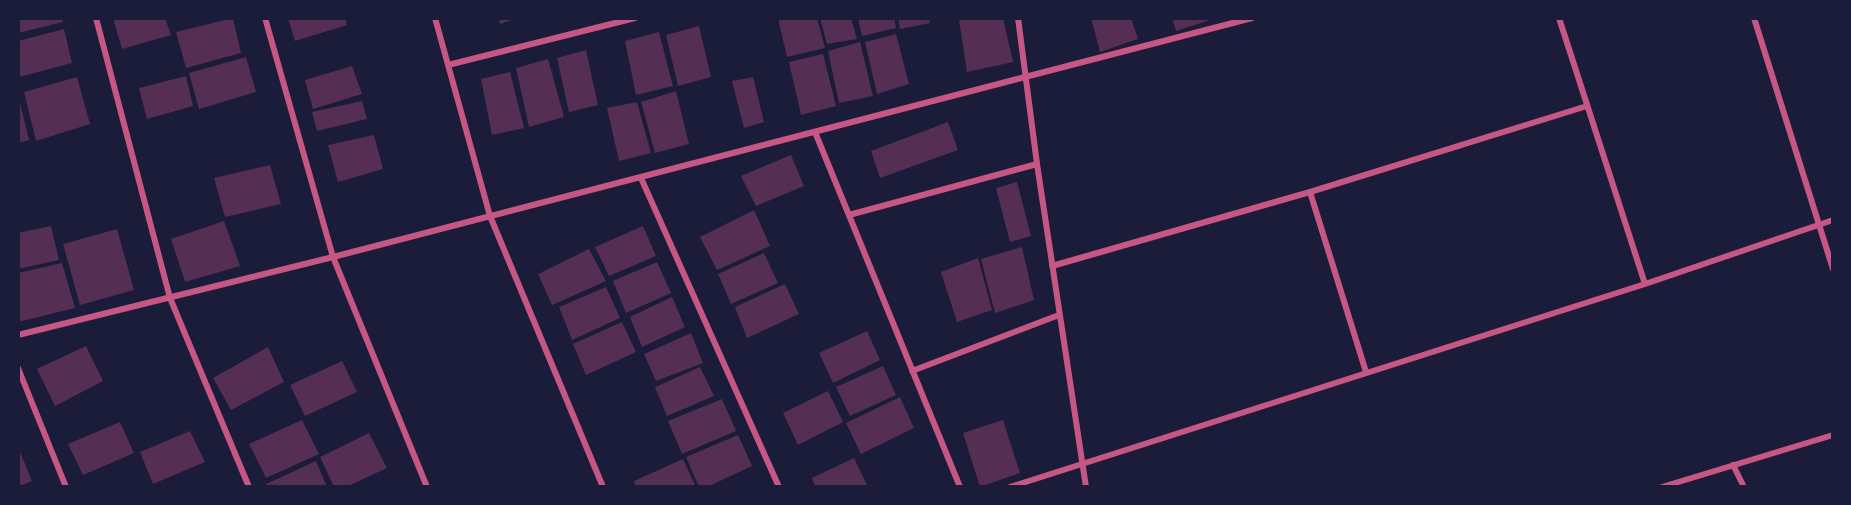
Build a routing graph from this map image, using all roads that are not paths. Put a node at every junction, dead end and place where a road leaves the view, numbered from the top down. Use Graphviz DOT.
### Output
graph roads {
  1 [pos="96,18"];
  2 [pos="265,18"];
  3 [pos="435,18"];
  4 [pos="635,18"];
  5 [pos="1018,18"];
  6 [pos="1252,18"];
  7 [pos="1559,18"];
  8 [pos="1754,18"];
  9 [pos="448,65"];
  10 [pos="1024,76"];
  11 [pos="1587,106"];
  12 [pos="815,132"];
  13 [pos="1037,164"];
  14 [pos="641,178"];
  15 [pos="1310,192"];
  16 [pos="849,215"];
  17 [pos="490,216"];
  18 [pos="1833,220"];
  19 [pos="1820,224"];
  20 [pos="333,257"];
  21 [pos="1052,266"];
  22 [pos="1833,269"];
  23 [pos="1645,284"];
  24 [pos="170,298"];
  25 [pos="1059,315"];
  26 [pos="18,335"];
  27 [pos="18,368"];
  28 [pos="912,371"];
  29 [pos="1366,372"];
  30 [pos="1833,435"];
  31 [pos="1081,463"];
  32 [pos="1734,465"];
  33 [pos="66,487"];
  34 [pos="249,487"];
  35 [pos="427,487"];
  36 [pos="603,487"];
  37 [pos="779,487"];
  38 [pos="960,487"];
  39 [pos="1011,487"];
  40 [pos="1086,487"];
  41 [pos="1662,487"];
  42 [pos="1744,487"];
  1 -- 24 [label="street"];
  2 -- 20 [label="street"];
  3 -- 9 [label="street"];
  4 -- 9 [label="street"];
  5 -- 10 [label="street"];
  6 -- 10 [label="street"];
  7 -- 11 [label="street"];
  8 -- 19 [label="street"];
  9 -- 17 [label="street"];
  10 -- 12 [label="street"];
  10 -- 13 [label="street"];
  11 -- 15 [label="street"];
  11 -- 23 [label="street"];
  12 -- 14 [label="street"];
  12 -- 16 [label="street"];
  13 -- 16 [label="street"];
  13 -- 21 [label="street"];
  14 -- 17 [label="street"];
  14 -- 37 [label="street"];
  15 -- 21 [label="street"];
  15 -- 29 [label="street"];
  16 -- 28 [label="street"];
  17 -- 20 [label="street"];
  17 -- 36 [label="street"];
  18 -- 19 [label="street"];
  19 -- 22 [label="street"];
  19 -- 23 [label="street"];
  20 -- 24 [label="street"];
  20 -- 35 [label="street"];
  21 -- 25 [label="street"];
  23 -- 29 [label="street"];
  24 -- 26 [label="street"];
  24 -- 34 [label="street"];
  25 -- 28 [label="street"];
  25 -- 31 [label="street"];
  27 -- 33 [label="street"];
  28 -- 38 [label="street"];
  29 -- 31 [label="street"];
  30 -- 32 [label="street"];
  31 -- 39 [label="street"];
  31 -- 40 [label="street"];
  32 -- 41 [label="street"];
  32 -- 42 [label="street"];
}
